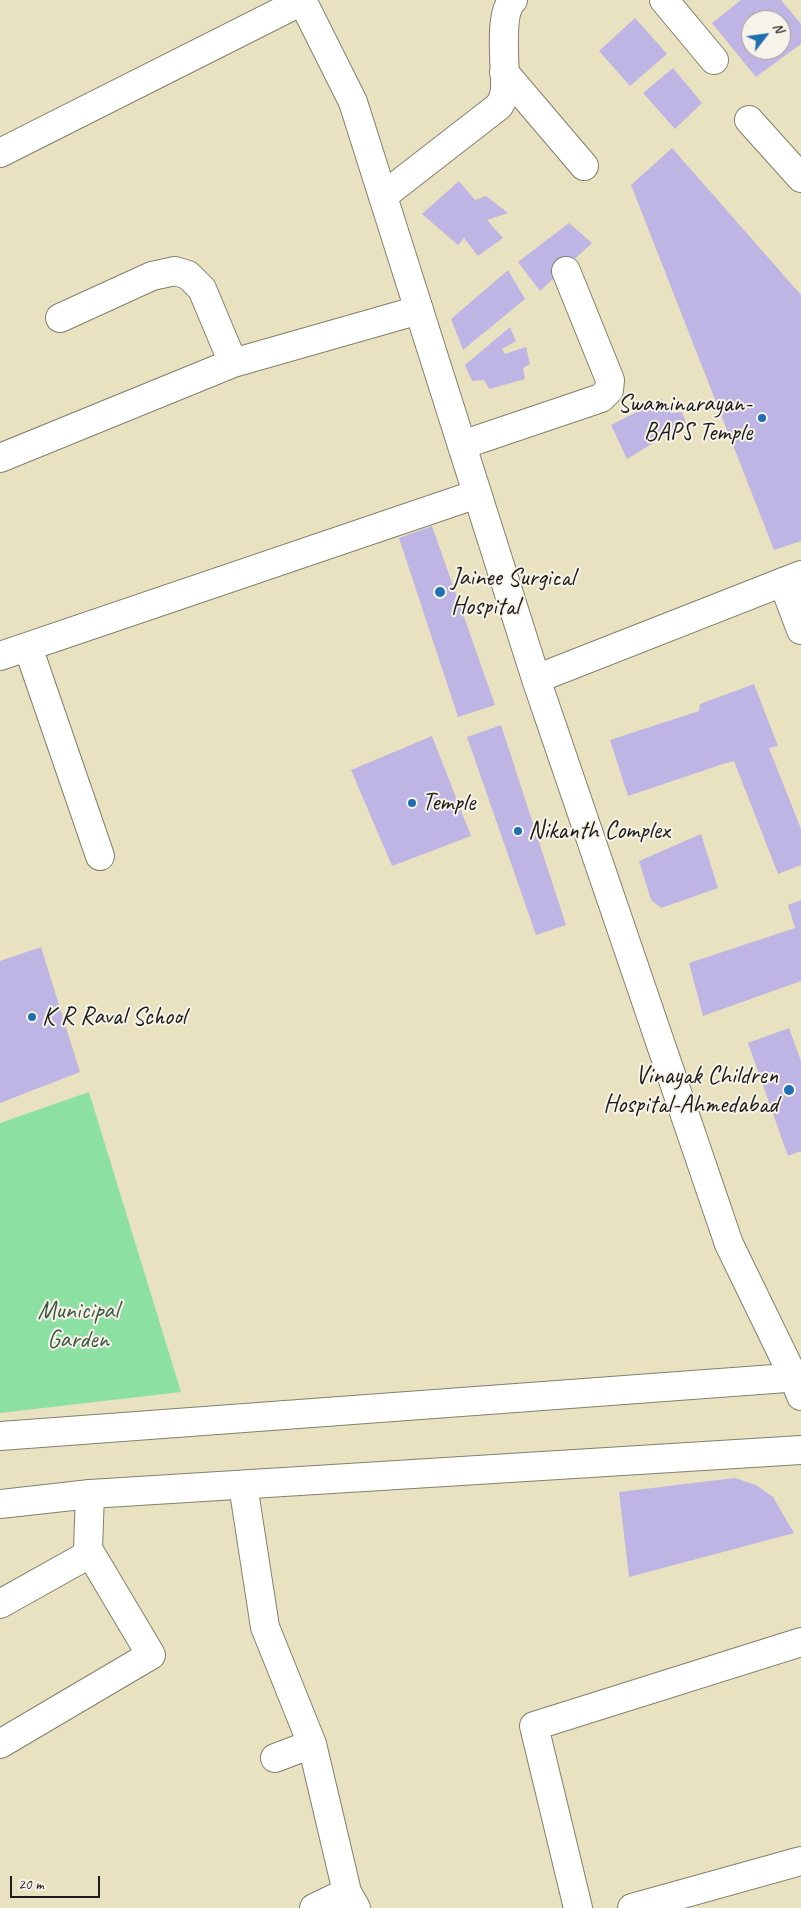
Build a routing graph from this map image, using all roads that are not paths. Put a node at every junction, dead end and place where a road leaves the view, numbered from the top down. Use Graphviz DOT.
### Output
graph roads {
  1 [pos="302,0"];
  2 [pos="513,0"];
  3 [pos="664,0"];
  4 [pos="714,60"];
  5 [pos="504,72"];
  6 [pos="749,120"];
  7 [pos="0,154"];
  8 [pos="584,166"];
  9 [pos="799,171"];
  10 [pos="383,196"];
  11 [pos="566,270"];
  12 [pos="419,310"];
  13 [pos="60,318"];
  14 [pos="234,363"];
  15 [pos="462,445"];
  16 [pos="0,458"];
  17 [pos="477,494"];
  18 [pos="792,578"];
  19 [pos="801,630"];
  20 [pos="28,647"];
  21 [pos="0,656"];
  22 [pos="536,679"];
  23 [pos="100,856"];
  24 [pos="799,1384"];
  25 [pos="0,1436"];
  26 [pos="801,1450"];
  27 [pos="243,1485"];
  28 [pos="90,1494"];
  29 [pos="0,1504"];
  30 [pos="88,1548"];
  31 [pos="0,1604"];
  32 [pos="801,1642"];
  33 [pos="0,1744"];
  34 [pos="312,1744"];
  35 [pos="275,1758"];
  36 [pos="801,1861"];
  37 [pos="351,1900"];
  38 [pos="314,1908"];
  39 [pos="578,1908"];
  40 [pos="632,1908"];
  1 -- 7 [label="street"];
  1 -- 10 [label="street"];
  2 -- 5 [label="street"];
  3 -- 4 [label="street"];
  5 -- 8 [label="street"];
  5 -- 10 [label="street"];
  6 -- 9 [label="street"];
  10 -- 12 [label="street"];
  11 -- 15 [label="street"];
  12 -- 14 [label="street"];
  12 -- 15 [label="street"];
  13 -- 14 [label="street"];
  14 -- 16 [label="street"];
  15 -- 17 [label="street"];
  17 -- 20 [label="street"];
  17 -- 22 [label="street"];
  18 -- 19 [label="street"];
  18 -- 22 [label="street"];
  20 -- 21 [label="street"];
  20 -- 23 [label="street"];
  22 -- 24 [label="street"];
  24 -- 25 [label="street"];
  26 -- 27 [label="street"];
  27 -- 28 [label="street"];
  27 -- 34 [label="street"];
  28 -- 29 [label="street"];
  28 -- 30 [label="street"];
  30 -- 31 [label="street"];
  30 -- 33 [label="street"];
  32 -- 39 [label="street"];
  34 -- 35 [label="street"];
  34 -- 37 [label="street"];
  36 -- 40 [label="street"];
  37 -- 38 [label="street"];
}
